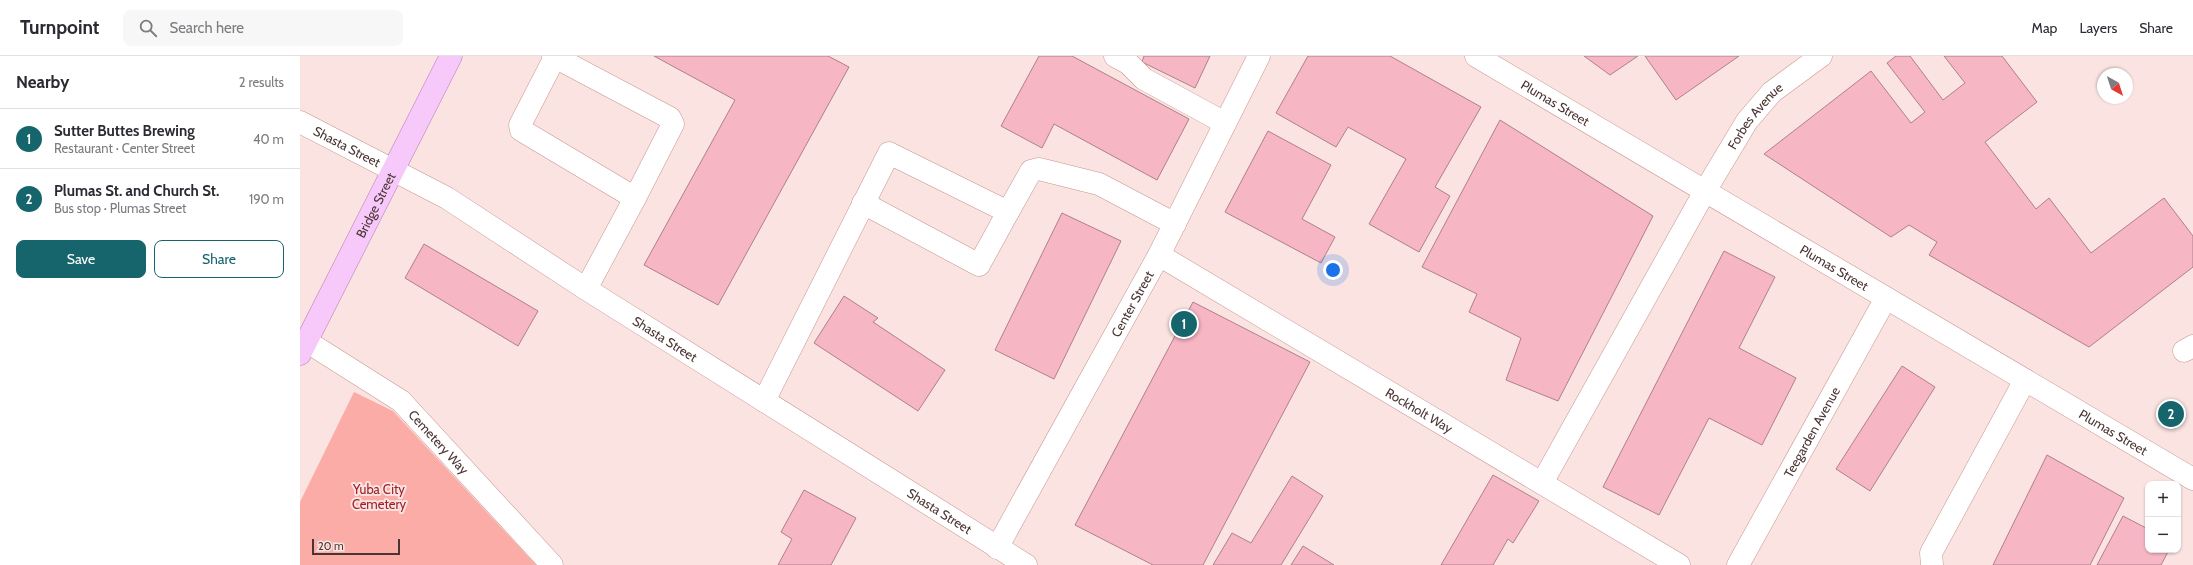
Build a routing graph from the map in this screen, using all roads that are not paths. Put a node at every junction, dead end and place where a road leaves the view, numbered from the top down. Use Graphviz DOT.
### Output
graph roads {
  1 [pos="451,56"];
  2 [pos="555,56"];
  3 [pos="1115,56"];
  4 [pos="1259,56"];
  5 [pos="1476,56"];
  6 [pos="1821,56"];
  7 [pos="300,122"];
  8 [pos="1225,123"];
  9 [pos="393,171"];
  10 [pos="1704,191"];
  11 [pos="635,198"];
  12 [pos="863,203"];
  13 [pos="1008,212"];
  14 [pos="1175,224"];
  15 [pos="1159,255"];
  16 [pos="586,289"];
  17 [pos="1886,298"];
  18 [pos="303,347"];
  19 [pos="2025,380"];
  20 [pos="764,401"];
  21 [pos="2193,479"];
  22 [pos="1542,483"];
  23 [pos="1009,558"];
  24 [pos="552,565"];
  25 [pos="1679,565"];
  26 [pos="1738,565"];
  27 [pos="1932,565"];
  1 -- 9 [label="main road, Bridge Street"];
  2 -- 11 [label="street"];
  2 -- 11 [label="street"];
  3 -- 8 [label="street"];
  4 -- 8 [label="street, Center Street"];
  5 -- 10 [label="street, Plumas Street"];
  6 -- 10 [label="street, Forbes Avenue"];
  7 -- 9 [label="street, Shasta Street"];
  8 -- 14 [label="street, Center Street"];
  9 -- 16 [label="street, Shasta Street"];
  9 -- 18 [label="main road, Bridge Street"];
  10 -- 17 [label="street, Plumas Street"];
  10 -- 22 [label="street, Forbes Avenue"];
  11 -- 16 [label="street"];
  12 -- 13 [label="street"];
  12 -- 13 [label="street"];
  12 -- 20 [label="street"];
  13 -- 14 [label="street"];
  14 -- 15 [label="street, Center Street"];
  15 -- 22 [label="street, Rockholt Way"];
  15 -- 23 [label="street, Center Street"];
  16 -- 20 [label="street, Shasta Street"];
  17 -- 19 [label="street, Plumas Street"];
  17 -- 26 [label="street, Teegarden Avenue"];
  18 -- 24 [label="street, Cemetery Way"];
  19 -- 21 [label="street, Plumas Street"];
  19 -- 27 [label="street"];
  20 -- 23 [label="street, Shasta Street"];
  22 -- 25 [label="street, Rockholt Way"];
}
